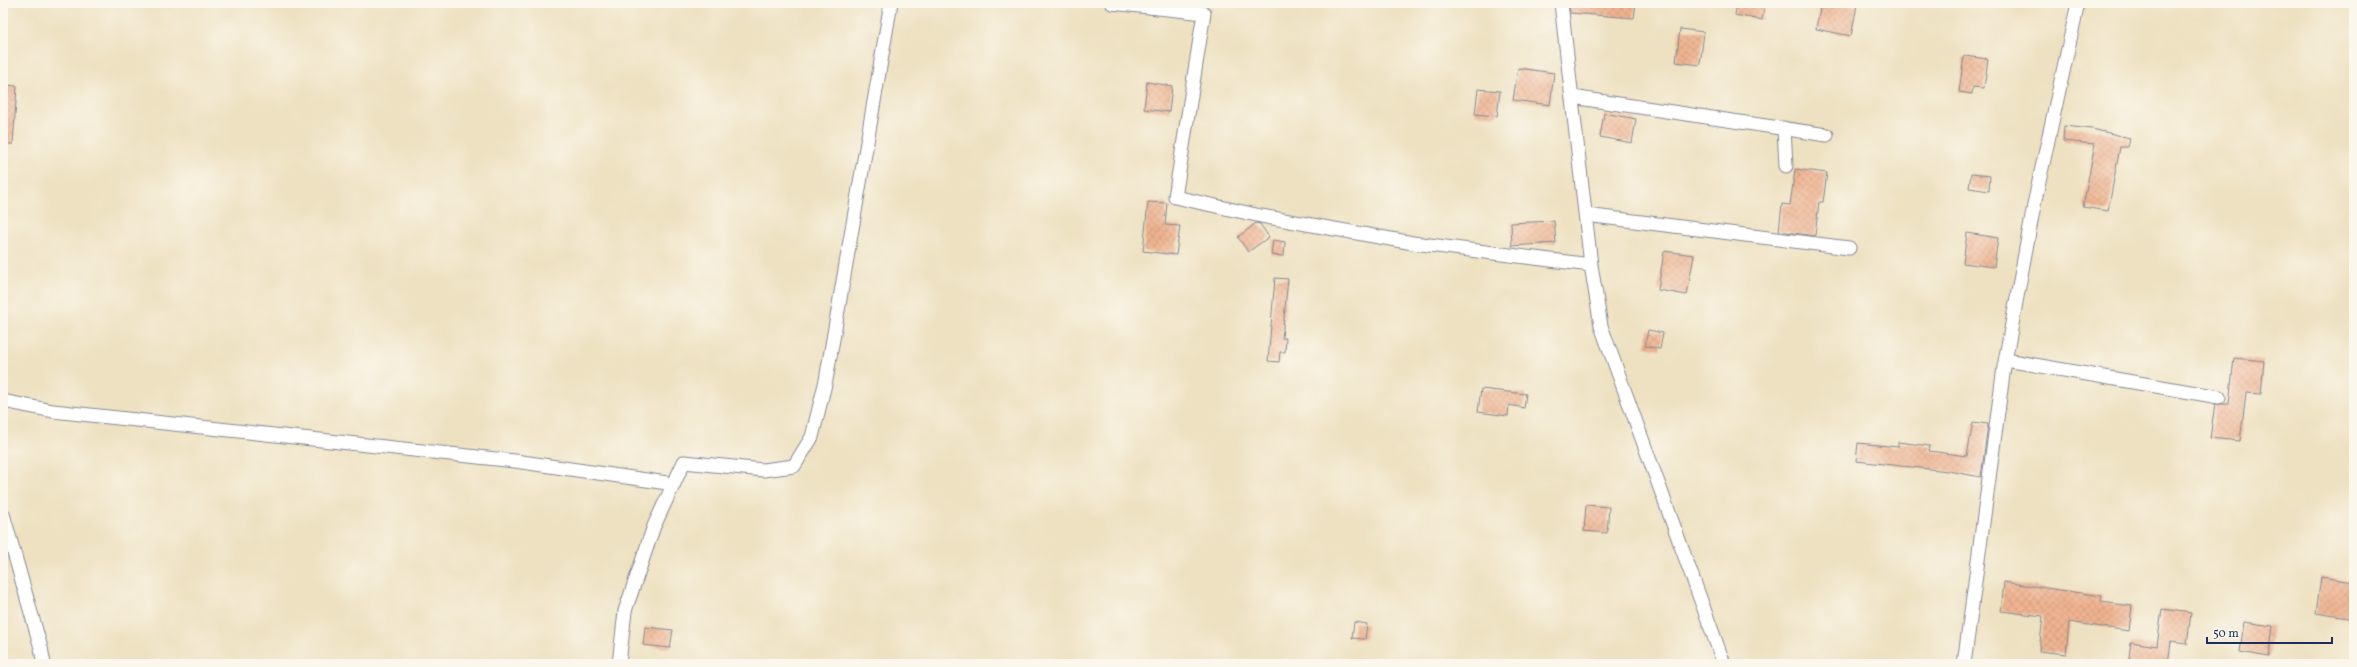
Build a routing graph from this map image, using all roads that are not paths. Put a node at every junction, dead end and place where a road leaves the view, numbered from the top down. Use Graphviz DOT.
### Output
graph roads {
  1 [pos="891,3"];
  2 [pos="1112,3"];
  3 [pos="1561,3"];
  4 [pos="2078,3"];
  5 [pos="1572,97"];
  6 [pos="1784,128"];
  7 [pos="1827,135"];
  8 [pos="1786,166"];
  9 [pos="1586,215"];
  10 [pos="1849,248"];
  11 [pos="1591,265"];
  12 [pos="2006,360"];
  13 [pos="2218,397"];
  14 [pos="3,401"];
  15 [pos="674,484"];
  16 [pos="3,514"];
  17 [pos="44,664"];
  18 [pos="619,664"];
  19 [pos="1724,664"];
  20 [pos="1964,664"];
  1 -- 15 [label="street"];
  2 -- 11 [label="street"];
  3 -- 5 [label="street"];
  4 -- 12 [label="street"];
  5 -- 6 [label="street"];
  5 -- 9 [label="street"];
  6 -- 7 [label="street"];
  6 -- 8 [label="street"];
  9 -- 10 [label="street"];
  9 -- 11 [label="street"];
  11 -- 19 [label="street"];
  12 -- 13 [label="street"];
  12 -- 20 [label="street"];
  14 -- 15 [label="street"];
  15 -- 18 [label="street"];
  16 -- 17 [label="street"];
}
